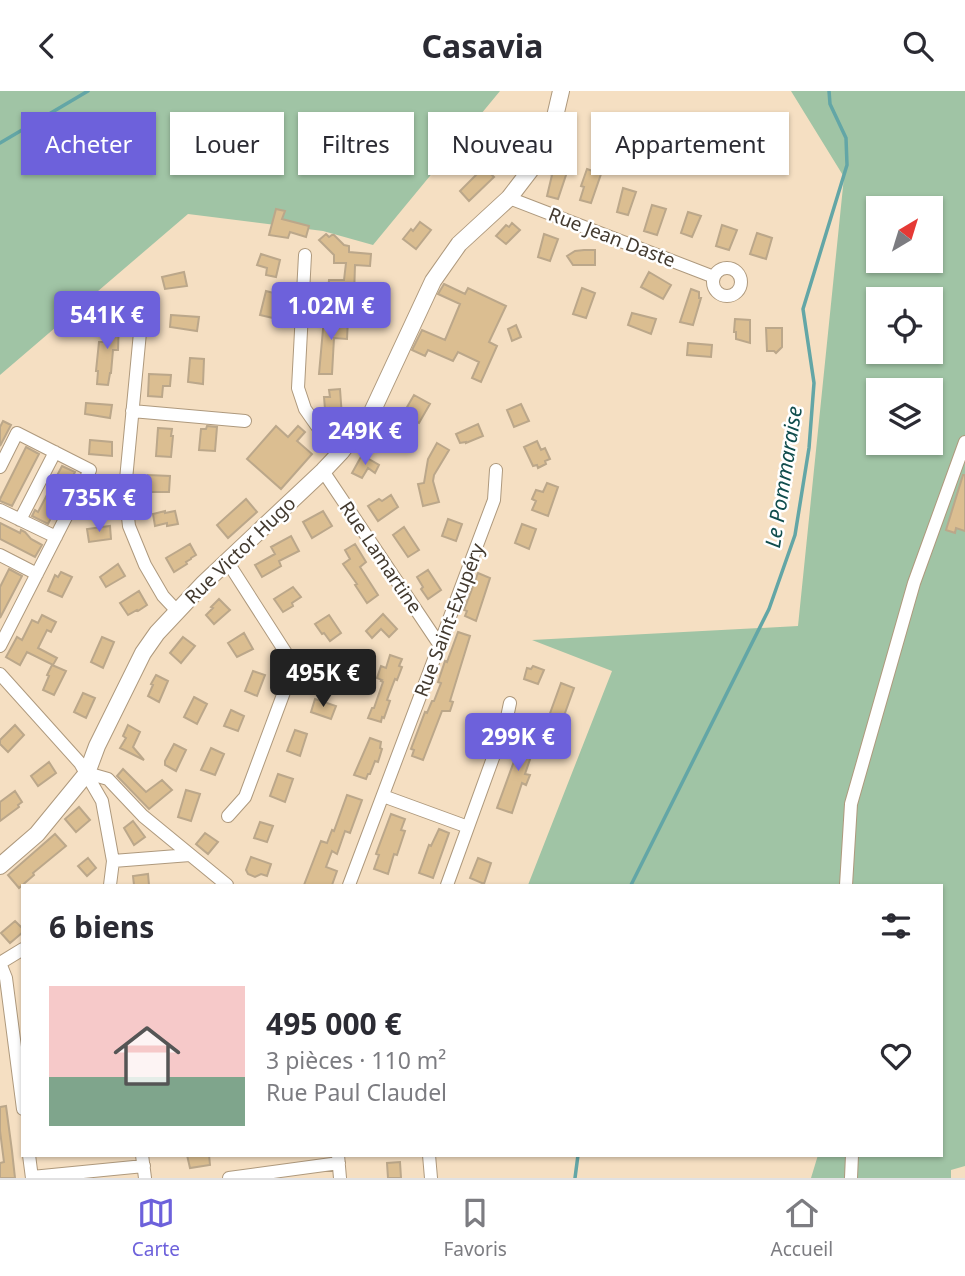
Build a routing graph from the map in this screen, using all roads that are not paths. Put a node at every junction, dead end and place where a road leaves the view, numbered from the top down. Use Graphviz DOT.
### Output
graph roads {
  1 [pos="561,91"];
  2 [pos="509,198"];
  3 [pos="305,255"];
  4 [pos="714,277"];
  5 [pos="142,322"];
  6 [pos="132,411"];
  7 [pos="245,421"];
  8 [pos="965,442"];
  9 [pos="55,452"];
  10 [pos="341,452"];
  11 [pos="0,467"];
  12 [pos="496,470"];
  13 [pos="324,471"];
  14 [pos="0,510"];
  15 [pos="20,520"];
  16 [pos="56,537"];
  17 [pos="0,556"];
  18 [pos="227,561"];
  19 [pos="37,574"];
  20 [pos="177,611"];
  21 [pos="2,639"];
  22 [pos="439,644"];
  23 [pos="0,674"];
  24 [pos="510,703"];
  25 [pos="87,773"];
  26 [pos="383,796"];
  27 [pos="228,816"];
  28 [pos="468,827"];
  29 [pos="190,855"];
  30 [pos="113,861"];
  31 [pos="0,866"];
  32 [pos="108,884"];
  33 [pos="226,884"];
  34 [pos="349,884"];
  35 [pos="447,884"];
  36 [pos="846,884"];
  37 [pos="21,950"];
  38 [pos="0,963"];
  39 [pos="21,1094"];
  40 [pos="29,1157"];
  41 [pos="429,1157"];
  42 [pos="852,1157"];
  43 [pos="338,1159"];
  44 [pos="144,1166"];
  45 [pos="32,1177"];
  46 [pos="229,1178"];
  47 [pos="340,1178"];
  48 [pos="431,1178"];
  49 [pos="850,1178"];
  1 -- 2 [label="street, Rue Victor Hugo"];
  2 -- 4 [label="street, Rue Jean Daste"];
  2 -- 10 [label="street, Rue Victor Hugo"];
  3 -- 10 [label="street"];
  5 -- 6 [label="street"];
  6 -- 7 [label="street"];
  6 -- 20 [label="street"];
  8 -- 36 [label="street"];
  9 -- 11 [label="street"];
  9 -- 15 [label="street"];
  9 -- 16 [label="street"];
  10 -- 13 [label="street, Rue Victor Hugo"];
  12 -- 22 [label="street, Rue Saint-Exupéry"];
  13 -- 18 [label="street, Rue Victor Hugo"];
  13 -- 22 [label="street, Rue Lamartine"];
  14 -- 15 [label="street"];
  15 -- 16 [label="street"];
  16 -- 19 [label="street"];
  17 -- 19 [label="street"];
  18 -- 20 [label="street, Rue Victor Hugo"];
  18 -- 27 [label="street"];
  19 -- 21 [label="street"];
  20 -- 25 [label="street, Rue Victor Hugo"];
  22 -- 26 [label="street, Rue Saint-Exupéry"];
  23 -- 25 [label="street"];
  24 -- 28 [label="street"];
  25 -- 29 [label="street"];
  25 -- 30 [label="street"];
  25 -- 31 [label="street, Rue Victor Hugo"];
  26 -- 28 [label="street"];
  26 -- 34 [label="street, Rue Saint-Exupéry"];
  28 -- 35 [label="street"];
  29 -- 30 [label="street"];
  29 -- 33 [label="street"];
  30 -- 32 [label="street"];
  37 -- 38 [label="street"];
  38 -- 39 [label="street"];
  40 -- 45 [label="street"];
  41 -- 48 [label="street"];
  42 -- 49 [label="street"];
  43 -- 46 [label="street"];
  43 -- 47 [label="street"];
  44 -- 45 [label="street"];
}
